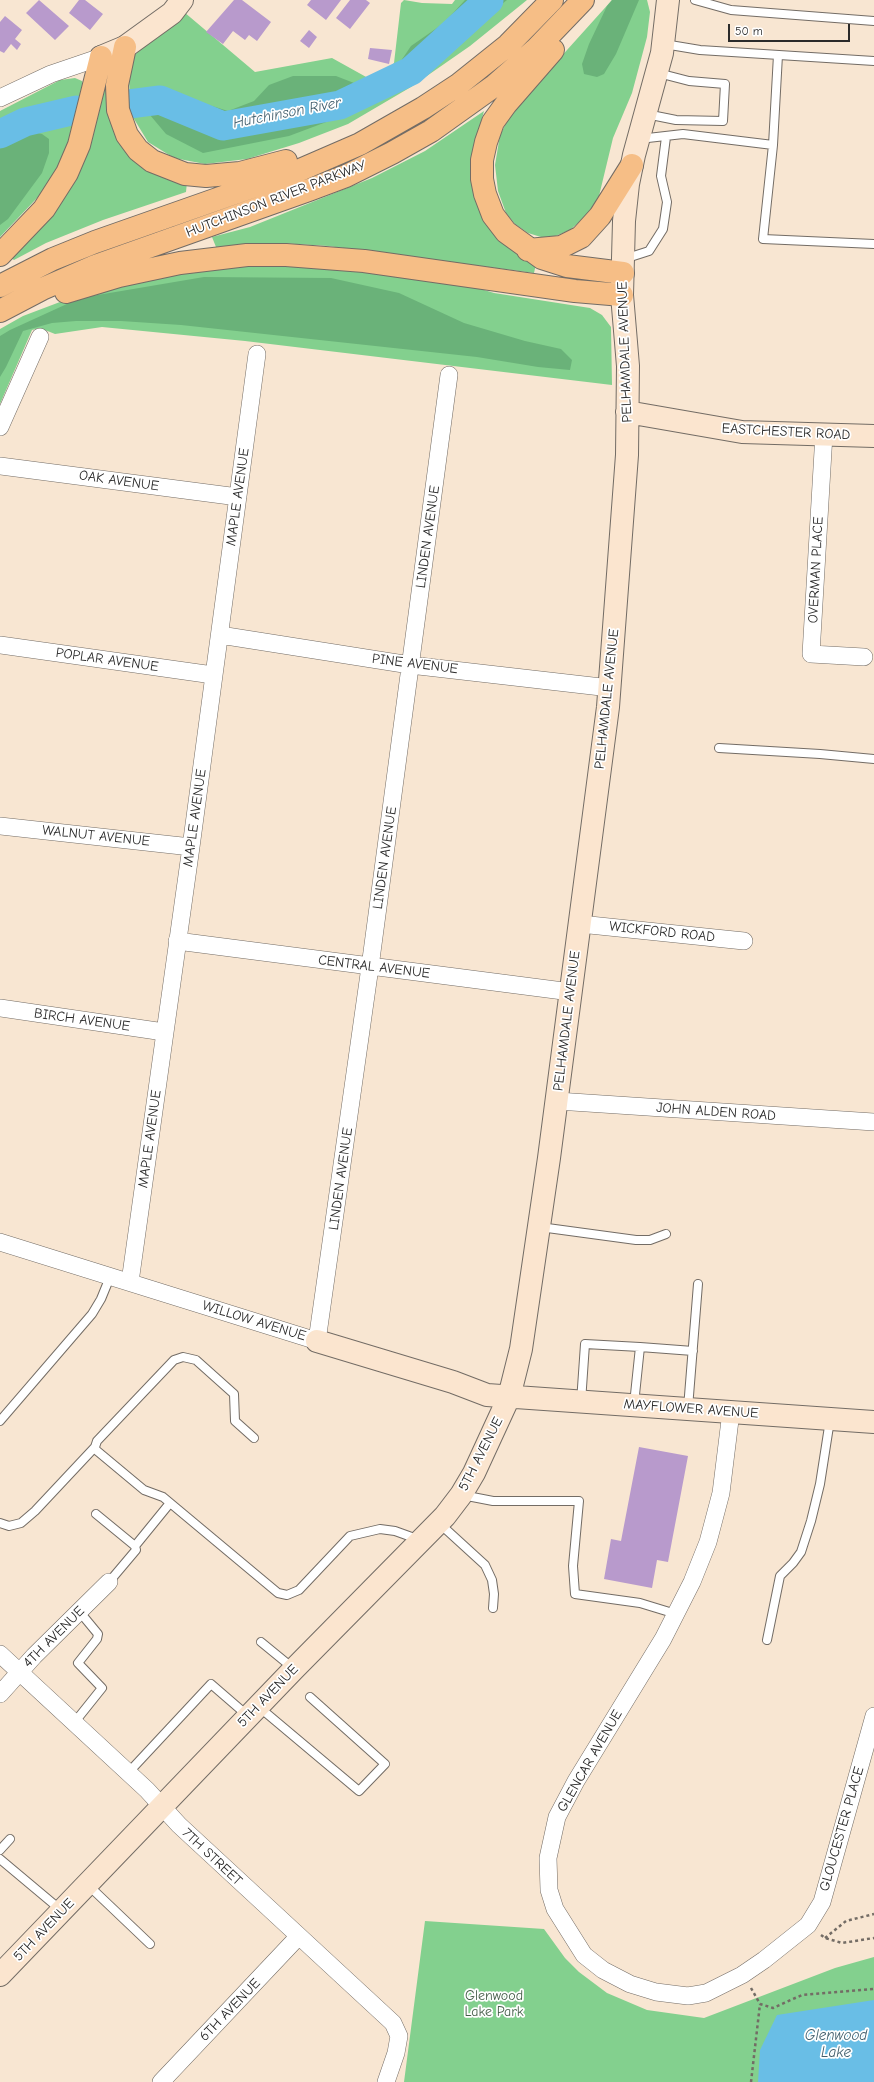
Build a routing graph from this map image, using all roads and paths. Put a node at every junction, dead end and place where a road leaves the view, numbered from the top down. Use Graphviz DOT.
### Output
graph roads {
  1 [pos="182,0"];
  2 [pos="552,0"];
  3 [pos="583,0"];
  4 [pos="591,0"];
  5 [pos="668,0"];
  6 [pos="695,0"];
  7 [pos="874,21"];
  8 [pos="663,44"];
  9 [pos="125,47"];
  10 [pos="778,55"];
  11 [pos="101,57"];
  12 [pos="874,61"];
  13 [pos="656,72"];
  14 [pos="0,98"];
  15 [pos="423,108"];
  16 [pos="645,114"];
  17 [pos="666,137"];
  18 [pos="638,139"];
  19 [pos="773,145"];
  20 [pos="632,165"];
  21 [pos="874,244"];
  22 [pos="528,250"];
  23 [pos="0,256"];
  24 [pos="623,266"];
  25 [pos="0,286"];
  26 [pos="622,295"];
  27 [pos="0,313"];
  28 [pos="40,337"];
  29 [pos="257,354"];
  30 [pos="449,375"];
  31 [pos="627,412"];
  32 [pos="0,427"];
  33 [pos="824,434"];
  34 [pos="874,436"];
  35 [pos="0,466"];
  36 [pos="238,497"];
  37 [pos="220,635"];
  38 [pos="0,645"];
  39 [pos="864,657"];
  40 [pos="410,665"];
  41 [pos="213,674"];
  42 [pos="610,688"];
  43 [pos="720,748"];
  44 [pos="874,759"];
  45 [pos="0,826"];
  46 [pos="191,847"];
  47 [pos="580,924"];
  48 [pos="177,941"];
  49 [pos="744,941"];
  50 [pos="370,967"];
  51 [pos="571,992"];
  52 [pos="0,1008"];
  53 [pos="164,1032"];
  54 [pos="557,1101"];
  55 [pos="874,1122"];
  56 [pos="539,1227"];
  57 [pos="666,1234"];
  58 [pos="0,1242"];
  59 [pos="110,1276"];
  60 [pos="130,1282"];
  61 [pos="698,1284"];
  62 [pos="318,1341"];
  63 [pos="640,1347"];
  64 [pos="693,1351"];
  65 [pos="509,1397"];
  66 [pos="581,1402"];
  67 [pos="634,1406"];
  68 [pos="688,1409"];
  69 [pos="731,1412"];
  70 [pos="830,1419"];
  71 [pos="0,1421"];
  72 [pos="874,1422"];
  73 [pos="254,1438"];
  74 [pos="96,1447"];
  75 [pos="461,1495"];
  76 [pos="170,1503"];
  77 [pos="96,1514"];
  78 [pos="439,1522"];
  79 [pos="0,1523"];
  80 [pos="421,1541"];
  81 [pos="135,1546"];
  82 [pos="109,1582"];
  83 [pos="493,1608"];
  84 [pos="79,1611"];
  85 [pos="676,1614"];
  86 [pos="767,1640"];
  87 [pos="261,1642"];
  88 [pos="0,1654"];
  89 [pos="294,1669"];
  90 [pos="18,1673"];
  91 [pos="0,1694"];
  92 [pos="310,1697"];
  93 [pos="254,1711"];
  94 [pos="874,1716"];
  95 [pos="74,1723"];
  96 [pos="128,1773"];
  97 [pos="162,1807"];
  98 [pos="10,1839"];
  99 [pos="0,1850"];
  100 [pos="0,1859"];
  101 [pos="88,1885"];
  102 [pos="62,1911"];
  103 [pos="874,1914"];
  104 [pos="813,1917"];
  105 [pos="298,1937"];
  106 [pos="874,1938"];
  107 [pos="150,1944"];
  108 [pos="0,1975"];
  109 [pos="874,1989"];
  110 [pos="388,2075"];
  111 [pos="161,2082"];
  112 [pos="751,2082"];
  1 -- 9 [label="street"];
  2 -- 15 [label="highway, HUTCHINSON RIVER PARKWAY"];
  3 -- 27 [label="highway, HUTCHINSON RIVER PARKWAY"];
  4 -- 22 [label="highway"];
  5 -- 8 [label="street, PELHAMDALE AVENUE"];
  6 -- 7 [label="lane"];
  8 -- 10 [label="lane"];
  8 -- 13 [label="street, PELHAMDALE AVENUE"];
  9 -- 11 [label="street"];
  9 -- 15 [label="highway"];
  10 -- 12 [label="lane"];
  10 -- 19 [label="lane"];
  11 -- 14 [label="street"];
  11 -- 23 [label="highway"];
  13 -- 16 [label="street, PELHAMDALE AVENUE"];
  13 -- 16 [label="lane"];
  15 -- 25 [label="highway, HUTCHINSON RIVER PARKWAY"];
  16 -- 18 [label="street, PELHAMDALE AVENUE"];
  17 -- 18 [label="lane"];
  17 -- 19 [label="lane"];
  17 -- 24 [label="lane"];
  18 -- 20 [label="street, PELHAMDALE AVENUE"];
  19 -- 21 [label="lane"];
  20 -- 22 [label="highway"];
  20 -- 24 [label="street, PELHAMDALE AVENUE"];
  22 -- 24 [label="highway"];
  24 -- 26 [label="street, PELHAMDALE AVENUE"];
  26 -- 27 [label="highway"];
  26 -- 31 [label="street, PELHAMDALE AVENUE"];
  28 -- 32 [label="street"];
  29 -- 36 [label="street, MAPLE AVENUE"];
  30 -- 40 [label="street, LINDEN AVENUE"];
  31 -- 33 [label="street, EASTCHESTER ROAD"];
  31 -- 42 [label="street, PELHAMDALE AVENUE"];
  33 -- 34 [label="street, EASTCHESTER ROAD"];
  33 -- 39 [label="street, OVERMAN PLACE"];
  35 -- 36 [label="street, OAK AVENUE"];
  36 -- 37 [label="street, MAPLE AVENUE"];
  37 -- 40 [label="street, PINE AVENUE"];
  37 -- 41 [label="street, MAPLE AVENUE"];
  38 -- 41 [label="street, POPLAR AVENUE"];
  40 -- 42 [label="street, PINE AVENUE"];
  40 -- 50 [label="street, LINDEN AVENUE"];
  41 -- 46 [label="street, MAPLE AVENUE"];
  42 -- 47 [label="street, PELHAMDALE AVENUE"];
  43 -- 44 [label="lane"];
  45 -- 46 [label="street, WALNUT AVENUE"];
  46 -- 48 [label="street, MAPLE AVENUE"];
  47 -- 49 [label="street, WICKFORD ROAD"];
  47 -- 51 [label="street, PELHAMDALE AVENUE"];
  48 -- 50 [label="street, CENTRAL AVENUE"];
  48 -- 53 [label="street, MAPLE AVENUE"];
  50 -- 51 [label="street, CENTRAL AVENUE"];
  50 -- 62 [label="street, LINDEN AVENUE"];
  51 -- 54 [label="street, PELHAMDALE AVENUE"];
  52 -- 53 [label="street, BIRCH AVENUE"];
  53 -- 60 [label="street, MAPLE AVENUE"];
  54 -- 55 [label="street, JOHN ALDEN ROAD"];
  54 -- 56 [label="street, PELHAMDALE AVENUE"];
  56 -- 57 [label="lane"];
  56 -- 65 [label="street, PELHAMDALE AVENUE"];
  58 -- 59 [label="street, WILLOW AVENUE"];
  59 -- 60 [label="street, WILLOW AVENUE"];
  59 -- 71 [label="lane"];
  60 -- 62 [label="street, WILLOW AVENUE"];
  61 -- 64 [label="lane"];
  62 -- 65 [label="street, WILLOW AVENUE"];
  63 -- 64 [label="lane"];
  63 -- 66 [label="lane"];
  63 -- 67 [label="lane"];
  64 -- 68 [label="lane"];
  65 -- 66 [label="street, MAYFLOWER AVENUE"];
  65 -- 75 [label="street, 5TH AVENUE"];
  66 -- 67 [label="street, MAYFLOWER AVENUE"];
  67 -- 68 [label="street, MAYFLOWER AVENUE"];
  68 -- 69 [label="street, MAYFLOWER AVENUE"];
  69 -- 70 [label="street, MAYFLOWER AVENUE"];
  69 -- 85 [label="street, GLENCAR AVENUE"];
  70 -- 72 [label="street, MAYFLOWER AVENUE"];
  70 -- 86 [label="lane"];
  73 -- 74 [label="lane"];
  74 -- 76 [label="lane"];
  74 -- 79 [label="lane"];
  75 -- 78 [label="street, 5TH AVENUE"];
  75 -- 85 [label="lane"];
  76 -- 80 [label="lane"];
  76 -- 81 [label="lane"];
  77 -- 81 [label="lane"];
  78 -- 80 [label="street, 5TH AVENUE"];
  78 -- 83 [label="lane"];
  80 -- 89 [label="street, 5TH AVENUE"];
  81 -- 82 [label="lane"];
  82 -- 84 [label="street, 4TH AVENUE"];
  84 -- 90 [label="street, 4TH AVENUE"];
  84 -- 95 [label="lane"];
  85 -- 104 [label="street, GLENCAR AVENUE"];
  87 -- 89 [label="lane"];
  88 -- 90 [label="street, 7TH STREET"];
  89 -- 93 [label="street, 5TH AVENUE"];
  90 -- 91 [label="street, 4TH AVENUE"];
  90 -- 95 [label="street, 7TH STREET"];
  92 -- 93 [label="lane"];
  93 -- 96 [label="lane"];
  93 -- 97 [label="street, 5TH AVENUE"];
  94 -- 104 [label="street, GLOUCESTER PLACE"];
  95 -- 96 [label="street, 7TH STREET"];
  96 -- 97 [label="street, 7TH STREET"];
  97 -- 101 [label="street, 5TH AVENUE"];
  97 -- 105 [label="street, 7TH STREET"];
  98 -- 99 [label="lane"];
  100 -- 102 [label="lane"];
  101 -- 102 [label="street, 5TH AVENUE"];
  101 -- 107 [label="lane"];
  102 -- 108 [label="street, 5TH AVENUE"];
  103 -- 106 [label="path"];
  105 -- 110 [label="street, 7TH STREET"];
  105 -- 111 [label="street, 6TH AVENUE"];
  109 -- 112 [label="path"];
}
